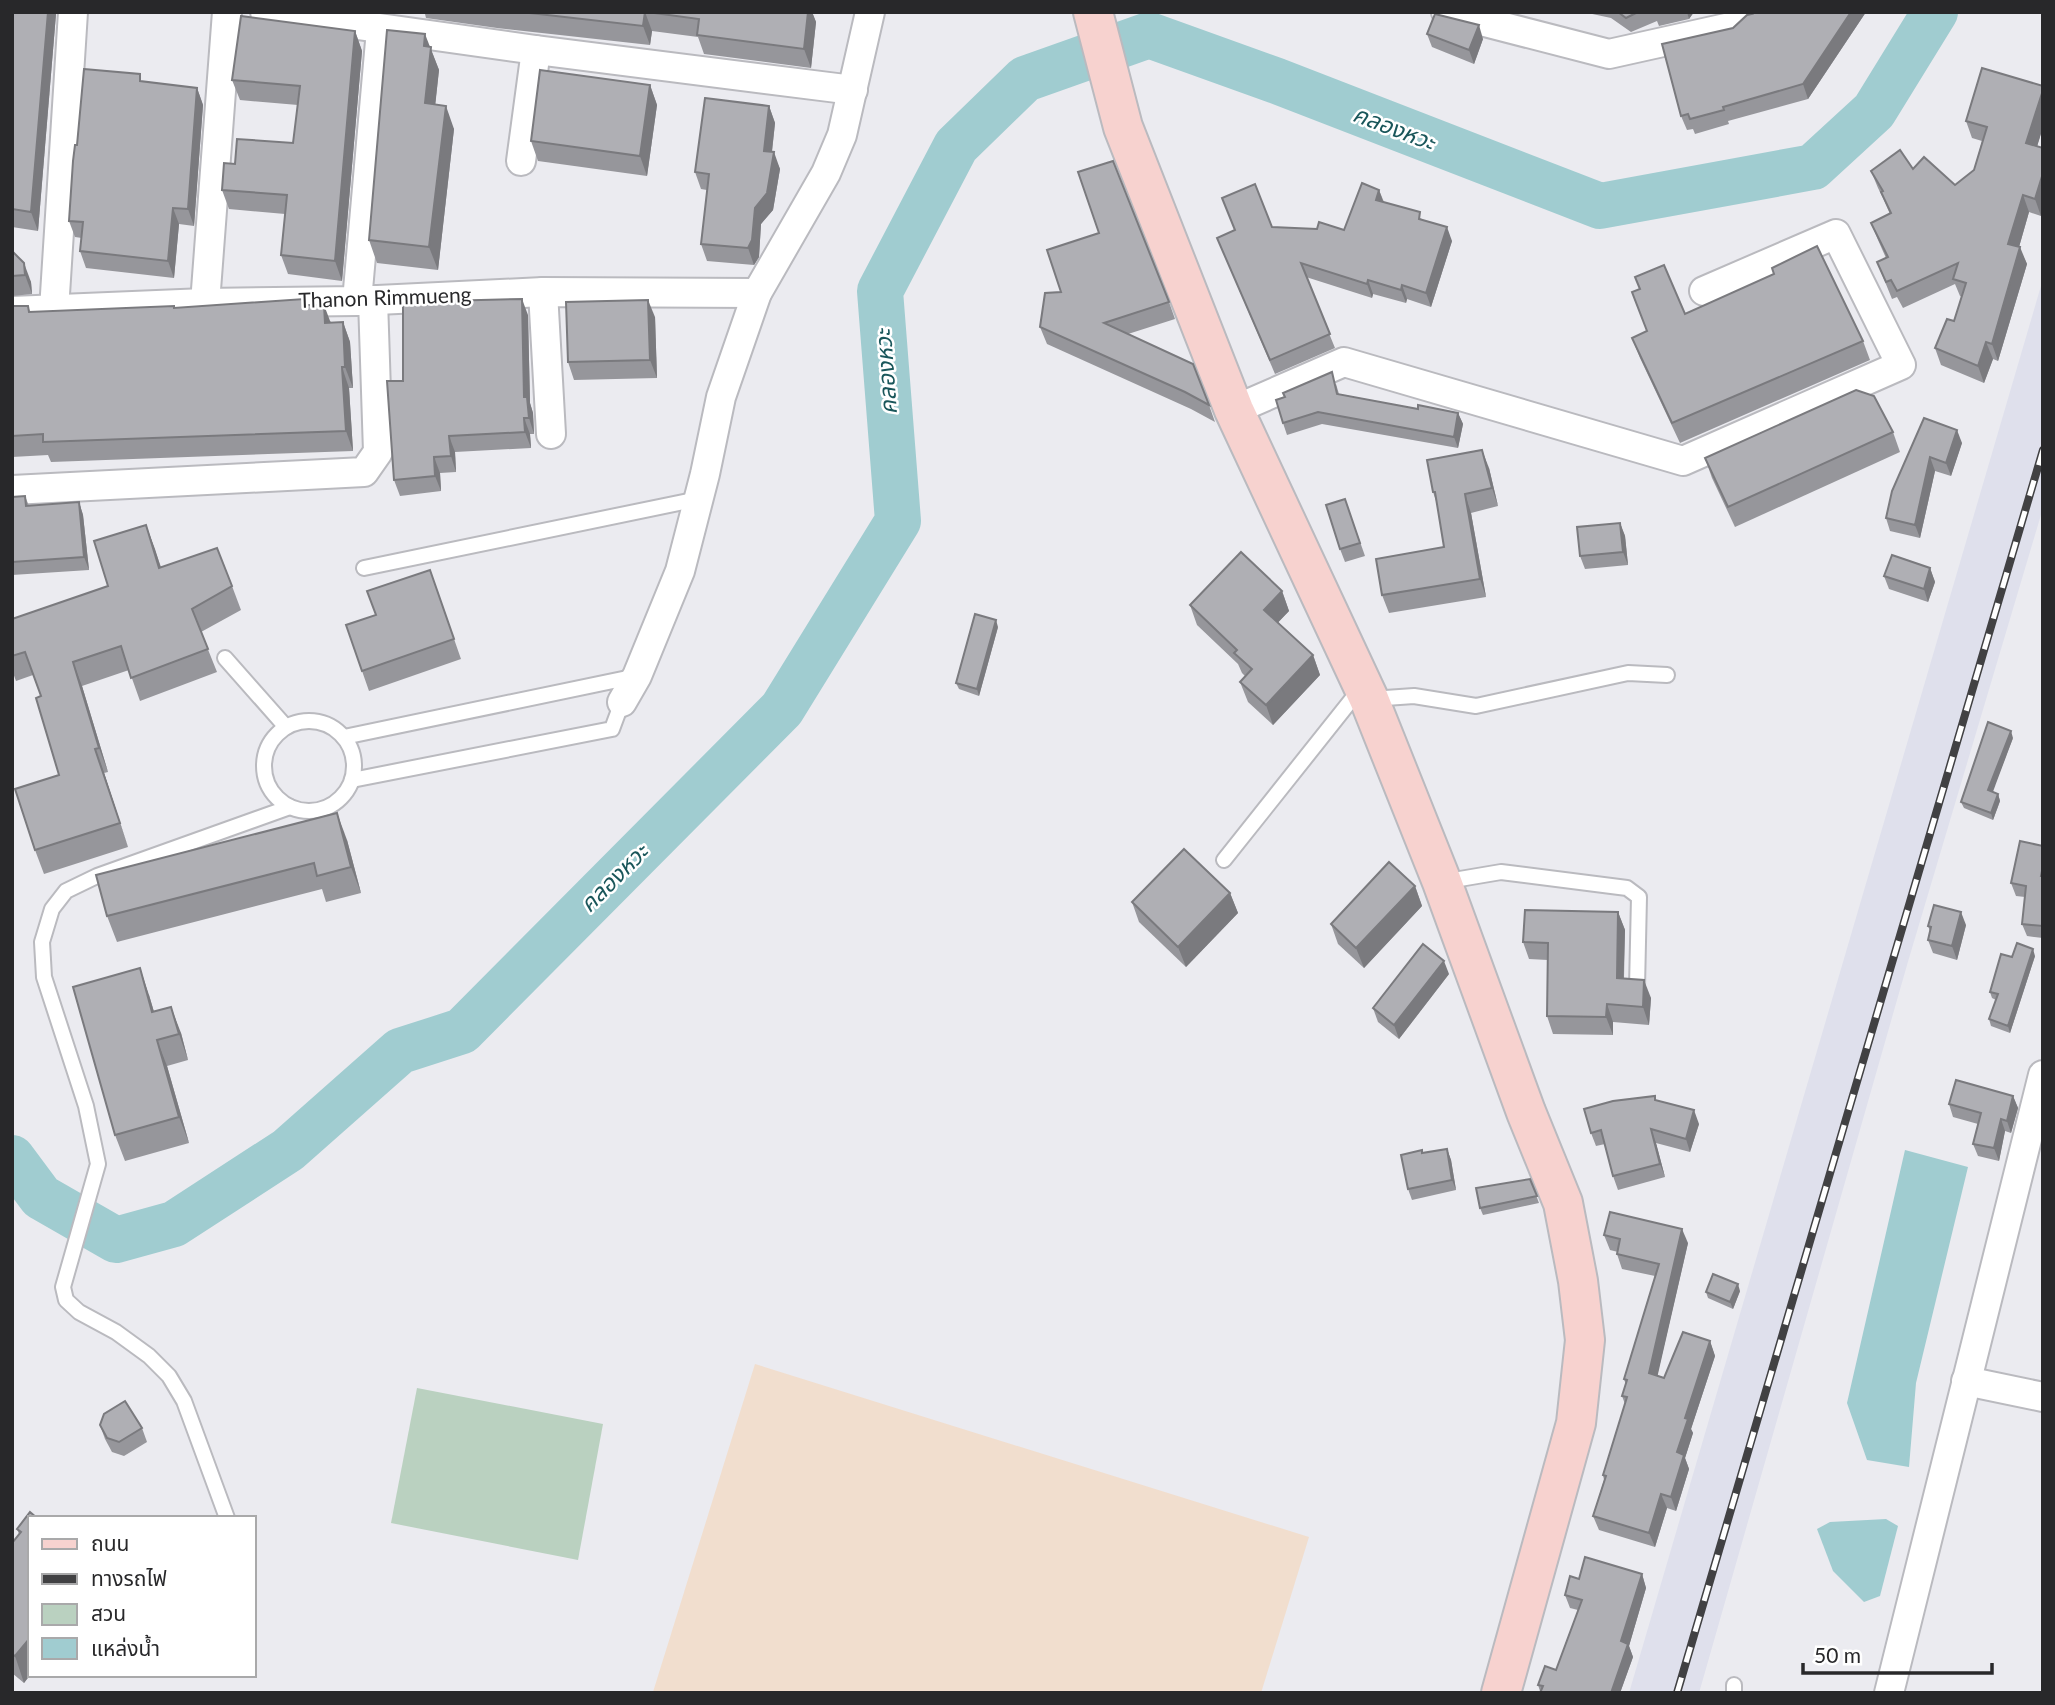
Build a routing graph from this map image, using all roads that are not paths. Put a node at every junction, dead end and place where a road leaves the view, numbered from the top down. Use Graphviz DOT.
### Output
graph roads {
  1 [pos="73,12"];
  2 [pos="227,12"];
  3 [pos="265,12"];
  4 [pos="870,12"];
  5 [pos="1093,12"];
  6 [pos="1447,12"];
  7 [pos="1744,12"];
  8 [pos="1491,17"];
  9 [pos="381,30"];
  10 [pos="536,51"];
  11 [pos="853,90"];
  12 [pos="521,161"];
  13 [pos="1704,291"];
  14 [pos="543,292"];
  15 [pos="757,293"];
  16 [pos="365,300"];
  17 [pos="205,303"];
  18 [pos="54,310"];
  19 [pos="12,311"];
  20 [pos="1234,410"];
  21 [pos="551,434"];
  22 [pos="12,490"];
  23 [pos="698,499"];
  24 [pos="364,568"];
  25 [pos="225,657"];
  26 [pos="1668,675"];
  27 [pos="637,676"];
  28 [pos="1366,692"];
  29 [pos="622,702"];
  30 [pos="286,727"];
  31 [pos="344,737"];
  32 [pos="352,780"];
  33 [pos="290,807"];
  34 [pos="1224,860"];
  35 [pos="1442,882"];
  36 [pos="1637,987"];
  37 [pos="2043,1075"];
  38 [pos="1966,1381"];
  39 [pos="2043,1397"];
  40 [pos="226,1516"];
  41 [pos="1501,1693"];
  42 [pos="1889,1693"];
  1 -- 18 [label="street"];
  2 -- 17 [label="street"];
  3 -- 9 [label="street"];
  4 -- 11 [label="street"];
  5 -- 20 [label="street"];
  6 -- 8 [label="street"];
  7 -- 8 [label="street"];
  9 -- 10 [label="street"];
  9 -- 16 [label="street"];
  10 -- 11 [label="street"];
  10 -- 12 [label="street"];
  11 -- 15 [label="street"];
  13 -- 20 [label="street"];
  14 -- 15 [label="street, Thanon Rimmueng"];
  14 -- 16 [label="street, Thanon Rimmueng"];
  14 -- 21 [label="street"];
  15 -- 23 [label="street"];
  16 -- 17 [label="street, Thanon Rimmueng"];
  16 -- 22 [label="street"];
  17 -- 18 [label="street, Thanon Rimmueng"];
  18 -- 19 [label="street, Thanon Rimmueng"];
  20 -- 28 [label="street"];
  23 -- 24 [label="lane"];
  23 -- 27 [label="street"];
  25 -- 30 [label="lane"];
  26 -- 28 [label="lane"];
  27 -- 29 [label="street"];
  27 -- 31 [label="lane"];
  28 -- 34 [label="lane"];
  28 -- 35 [label="street"];
  29 -- 32 [label="lane"];
  30 -- 31 [label="lane"];
  30 -- 33 [label="lane"];
  31 -- 32 [label="lane"];
  32 -- 33 [label="lane"];
  33 -- 40 [label="lane"];
  35 -- 36 [label="lane"];
  35 -- 41 [label="street"];
  37 -- 38 [label="street"];
  38 -- 39 [label="street"];
  38 -- 42 [label="street"];
}
